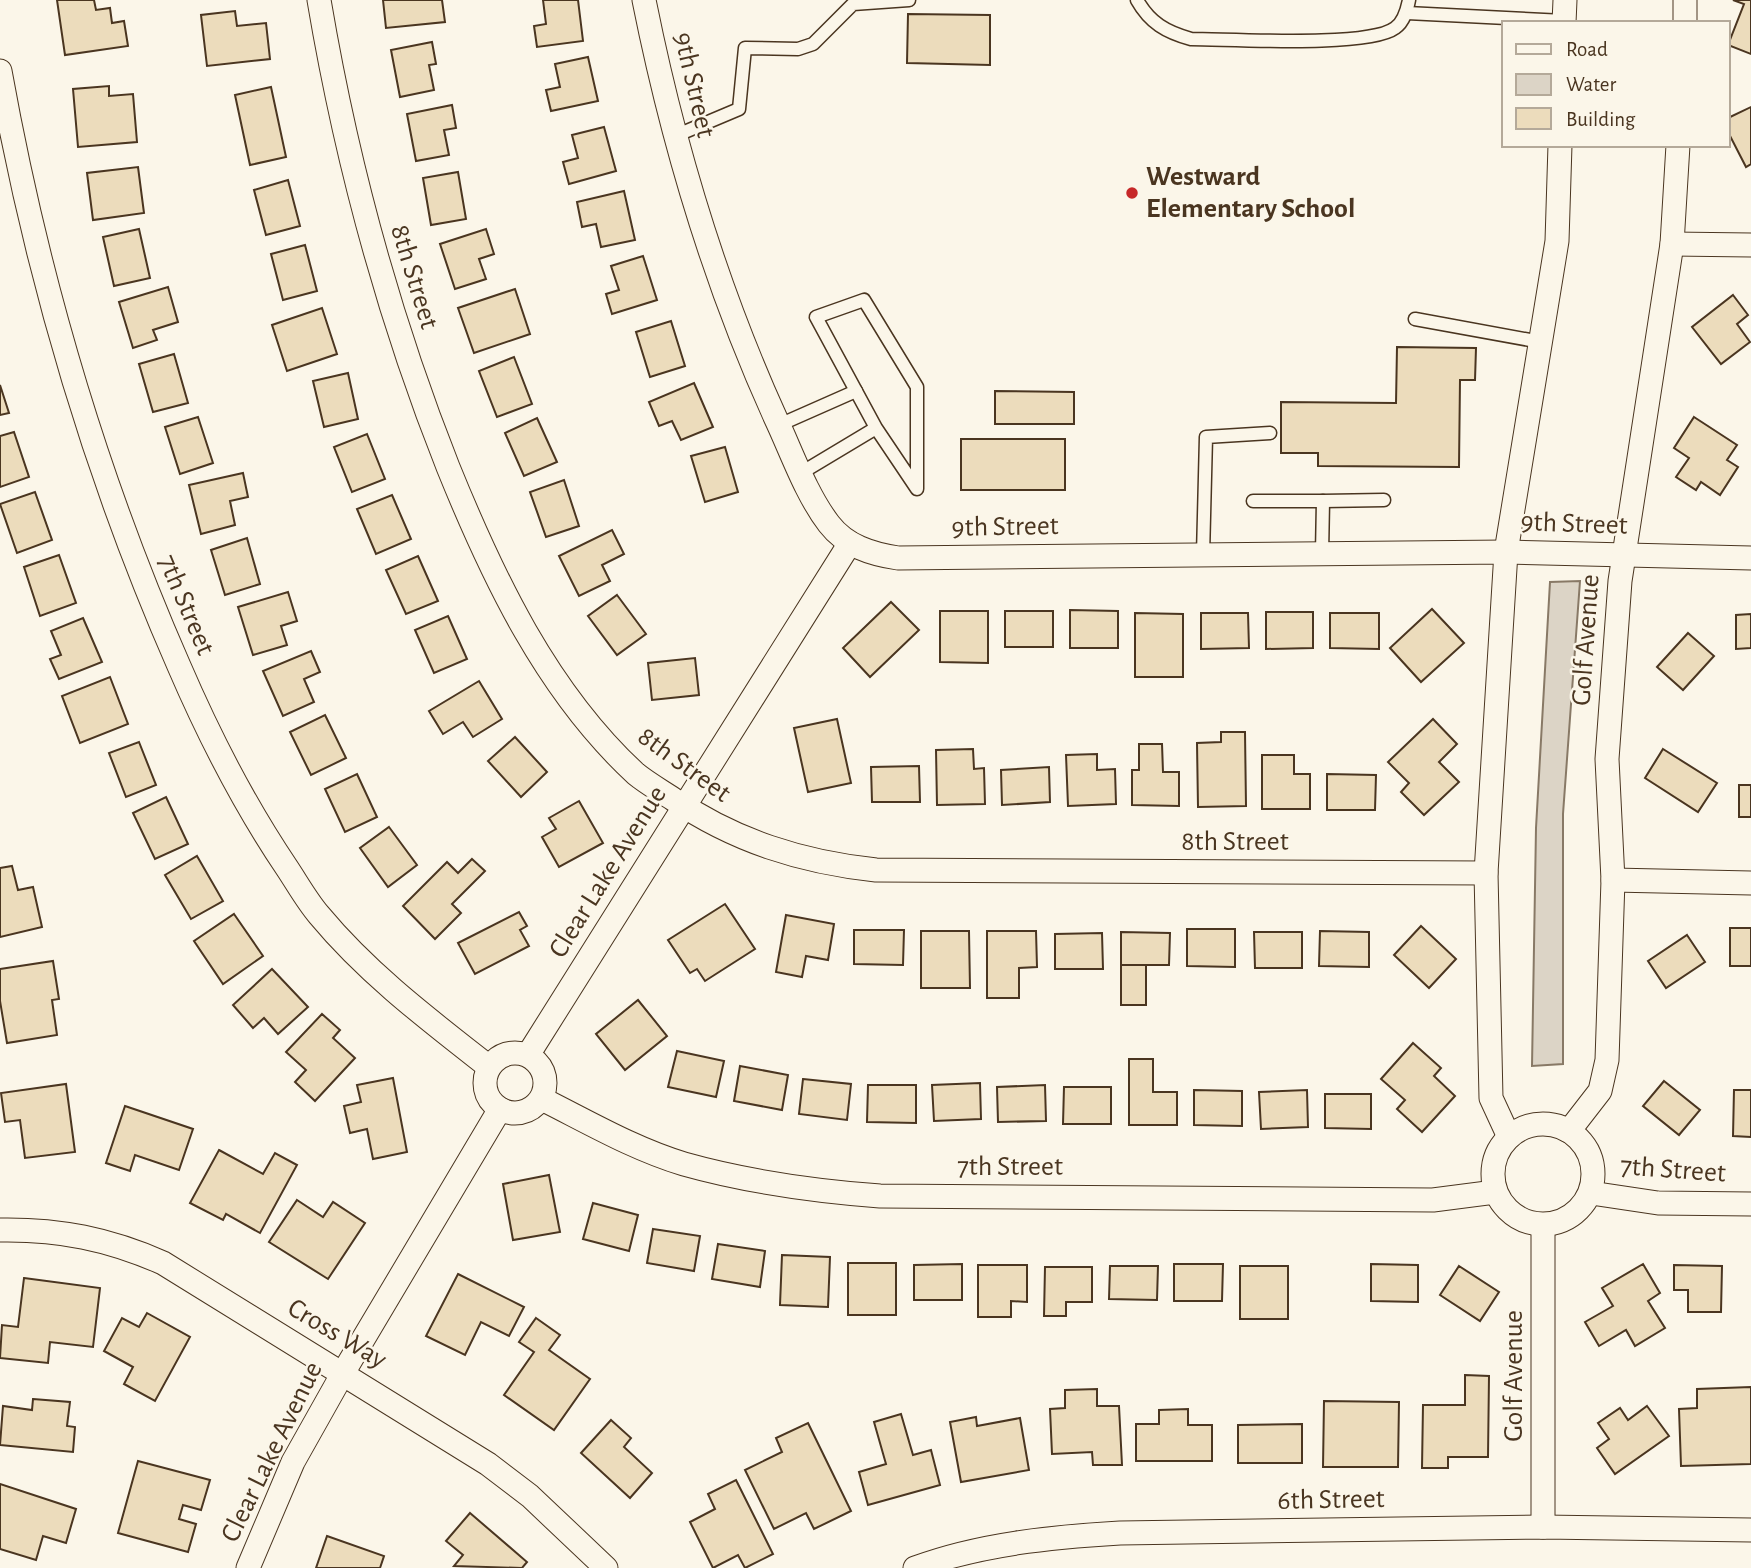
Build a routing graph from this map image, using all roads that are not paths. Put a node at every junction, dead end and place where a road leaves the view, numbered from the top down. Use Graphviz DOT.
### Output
graph roads {
  1 [pos="319,0"];
  2 [pos="644,0"];
  3 [pos="909,0"];
  4 [pos="1137,0"];
  5 [pos="1685,0"];
  6 [pos="1408,6"];
  7 [pos="1565,15"];
  8 [pos="1685,21"];
  9 [pos="0,71"];
  10 [pos="675,136"];
  11 [pos="1560,147"];
  12 [pos="1678,147"];
  13 [pos="1672,244"];
  14 [pos="1751,245"];
  15 [pos="1415,319"];
  16 [pos="1541,342"];
  17 [pos="856,391"];
  18 [pos="779,425"];
  19 [pos="876,428"];
  20 [pos="1270,433"];
  21 [pos="801,473"];
  22 [pos="1253,500"];
  23 [pos="1384,500"];
  24 [pos="1323,502"];
  25 [pos="850,542"];
  26 [pos="1506,552"];
  27 [pos="1322,554"];
  28 [pos="1203,555"];
  29 [pos="1623,556"];
  30 [pos="1751,558"];
  31 [pos="684,806"];
  32 [pos="1486,873"];
  33 [pos="1613,880"];
  34 [pos="1751,883"];
  35 [pos="528,1055"];
  36 [pos="489,1067"];
  37 [pos="542,1099"];
  38 [pos="500,1109"];
  39 [pos="1569,1131"];
  40 [pos="1509,1137"];
  41 [pos="1495,1192"];
  42 [pos="1591,1193"];
  43 [pos="1751,1204"];
  44 [pos="1543,1225"];
  45 [pos="0,1230"];
  46 [pos="343,1373"];
  47 [pos="1544,1527"];
  48 [pos="1751,1530"];
  49 [pos="248,1568"];
  50 [pos="606,1568"];
  51 [pos="915,1568"];
  1 -- 31 [label="street, 8th Street"];
  2 -- 10 [label="street, 9th Street"];
  3 -- 10 [label="lane"];
  4 -- 6 [label="lane"];
  5 -- 8 [label="street"];
  6 -- 7 [label="lane"];
  9 -- 36 [label="street, 7th Street"];
  10 -- 18 [label="street, 9th Street"];
  11 -- 16 [label="street"];
  12 -- 13 [label="street, Golf Avenue"];
  13 -- 14 [label="street"];
  13 -- 29 [label="street, Golf Avenue"];
  15 -- 16 [label="lane"];
  16 -- 26 [label="street"];
  17 -- 18 [label="lane"];
  17 -- 19 [label="lane"];
  17 -- 19 [label="lane"];
  18 -- 21 [label="street, 9th Street"];
  19 -- 21 [label="lane"];
  20 -- 28 [label="lane"];
  21 -- 25 [label="street, 9th Street"];
  22 -- 24 [label="lane"];
  23 -- 24 [label="lane"];
  24 -- 27 [label="lane"];
  25 -- 28 [label="street, 9th Street"];
  25 -- 31 [label="street, Clear Lake Avenue"];
  26 -- 27 [label="street, 9th Street"];
  26 -- 29 [label="street, 9th Street"];
  26 -- 32 [label="street"];
  27 -- 28 [label="street, 9th Street"];
  29 -- 30 [label="street, 9th Street"];
  29 -- 33 [label="street, Golf Avenue"];
  31 -- 32 [label="street, 8th Street"];
  31 -- 35 [label="street, Clear Lake Avenue"];
  32 -- 40 [label="street"];
  33 -- 34 [label="street"];
  33 -- 39 [label="street, Golf Avenue"];
  35 -- 36 [label="street"];
  35 -- 37 [label="street"];
  36 -- 38 [label="street"];
  37 -- 38 [label="street"];
  37 -- 41 [label="street, 7th Street"];
  38 -- 46 [label="street, Clear Lake Avenue"];
  39 -- 40 [label="street"];
  39 -- 42 [label="street"];
  40 -- 41 [label="street"];
  41 -- 44 [label="street"];
  42 -- 43 [label="street, 7th Street"];
  42 -- 44 [label="street"];
  44 -- 47 [label="street, Golf Avenue"];
  45 -- 46 [label="street, Cross Way"];
  46 -- 49 [label="street, Clear Lake Avenue"];
  46 -- 50 [label="street, Cross Way"];
  47 -- 48 [label="street, 6th Street"];
  47 -- 51 [label="street, 6th Street"];
}
